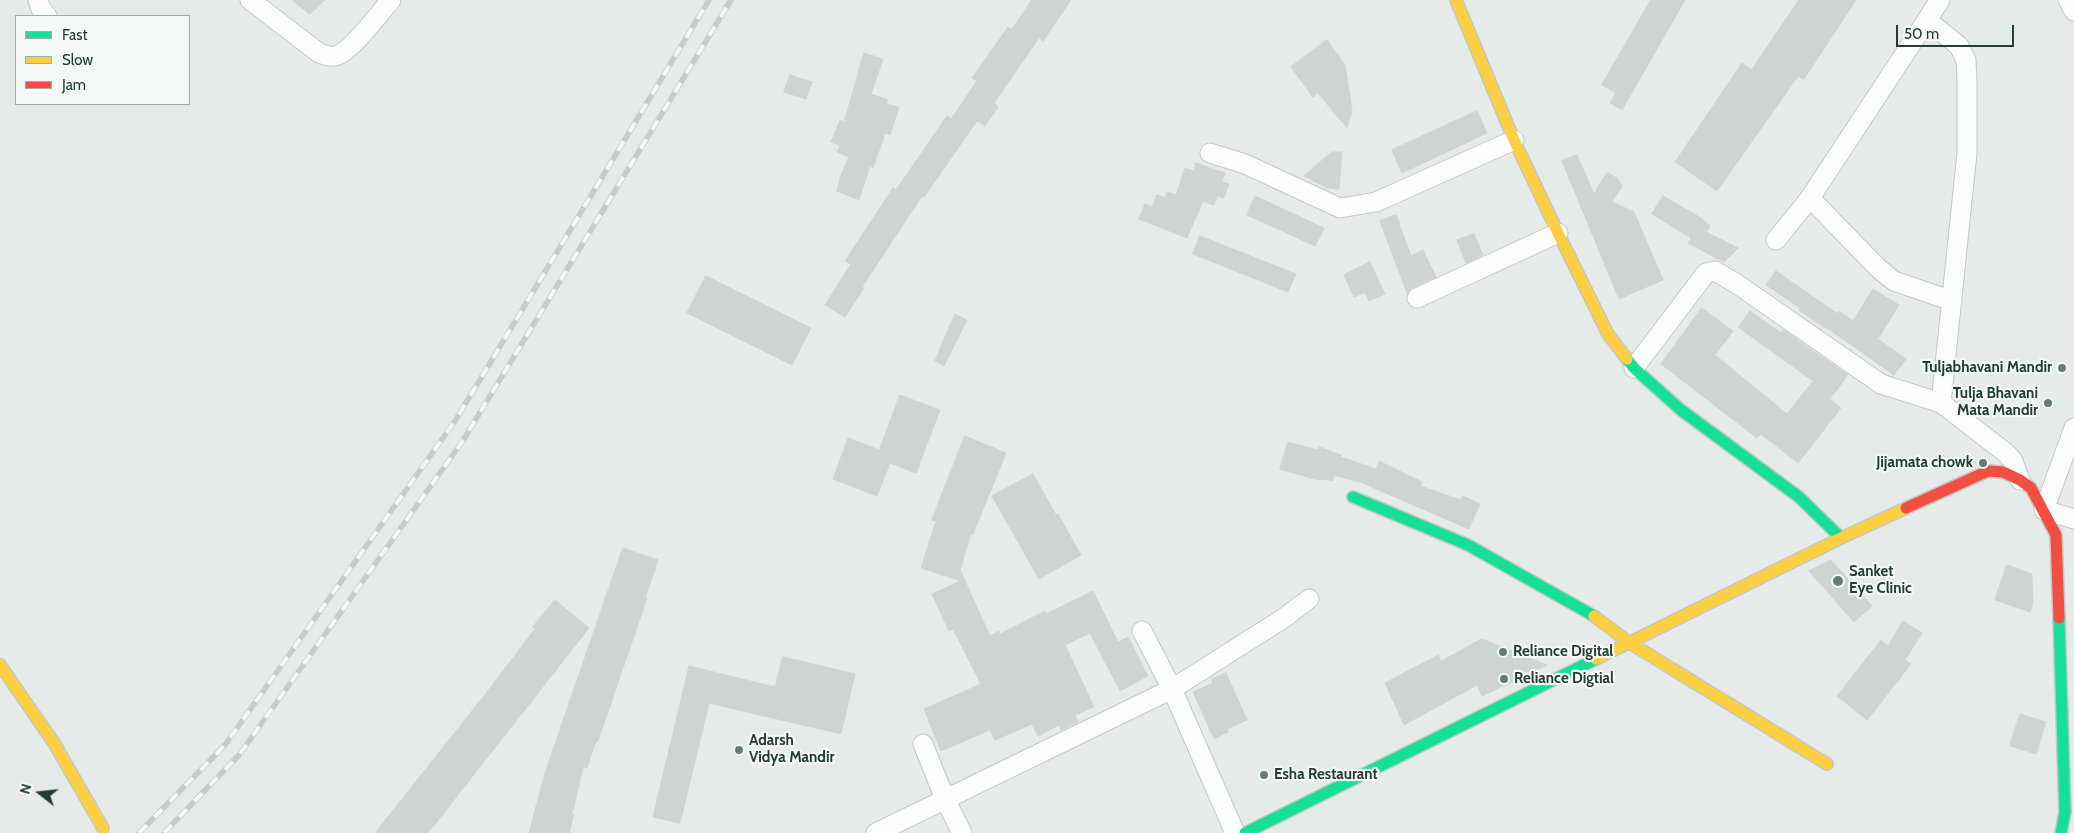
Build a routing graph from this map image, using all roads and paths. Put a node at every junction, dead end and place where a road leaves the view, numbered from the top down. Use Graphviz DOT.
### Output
graph roads {
  1 [pos="38,0"];
  2 [pos="250,0"];
  3 [pos="391,0"];
  4 [pos="1456,0"];
  5 [pos="1940,0"];
  6 [pos="2068,0"];
  7 [pos="2074,11"];
  8 [pos="46,15"];
  9 [pos="1927,20"];
  10 [pos="1514,140"];
  11 [pos="1210,153"];
  12 [pos="1810,198"];
  13 [pos="1558,233"];
  14 [pos="1776,240"];
  15 [pos="1417,298"];
  16 [pos="1952,302"];
  17 [pos="1634,368"];
  18 [pos="1941,402"];
  19 [pos="2074,428"];
  20 [pos="2020,480"];
  21 [pos="1353,497"];
  22 [pos="2044,510"];
  23 [pos="2074,519"];
  24 [pos="1841,538"];
  25 [pos="1309,599"];
  26 [pos="1142,631"];
  27 [pos="1630,643"];
  28 [pos="0,665"];
  29 [pos="0,683"];
  30 [pos="1172,689"];
  31 [pos="923,744"];
  32 [pos="1827,764"];
  33 [pos="945,799"];
  34 [pos="2069,814"];
  35 [pos="98,830"];
  36 [pos="876,833"];
  37 [pos="962,833"];
  38 [pos="1235,833"];
  39 [pos="1244,833"];
  40 [pos="2061,833"];
  1 -- 8 [label="street"];
  2 -- 3 [label="street"];
  4 -- 10 [label="street"];
  5 -- 9 [label="street"];
  6 -- 7 [label="street"];
  9 -- 12 [label="street"];
  9 -- 16 [label="street"];
  10 -- 11 [label="street"];
  10 -- 13 [label="street"];
  12 -- 14 [label="street"];
  12 -- 16 [label="street"];
  13 -- 15 [label="street"];
  13 -- 17 [label="street"];
  16 -- 18 [label="street"];
  17 -- 18 [label="street"];
  17 -- 24 [label="street"];
  18 -- 20 [label="street"];
  19 -- 22 [label="street"];
  20 -- 22 [label="street"];
  20 -- 24 [label="street"];
  21 -- 27 [label="street"];
  22 -- 23 [label="street"];
  22 -- 34 [label="street"];
  24 -- 27 [label="street"];
  25 -- 30 [label="street"];
  26 -- 30 [label="street"];
  27 -- 32 [label="street"];
  27 -- 39 [label="street"];
  28 -- 35 [label="street"];
  29 -- 35 [label="street"];
  30 -- 33 [label="street"];
  30 -- 38 [label="street"];
  31 -- 33 [label="street"];
  33 -- 36 [label="street"];
  33 -- 37 [label="street"];
  34 -- 40 [label="street"];
}
